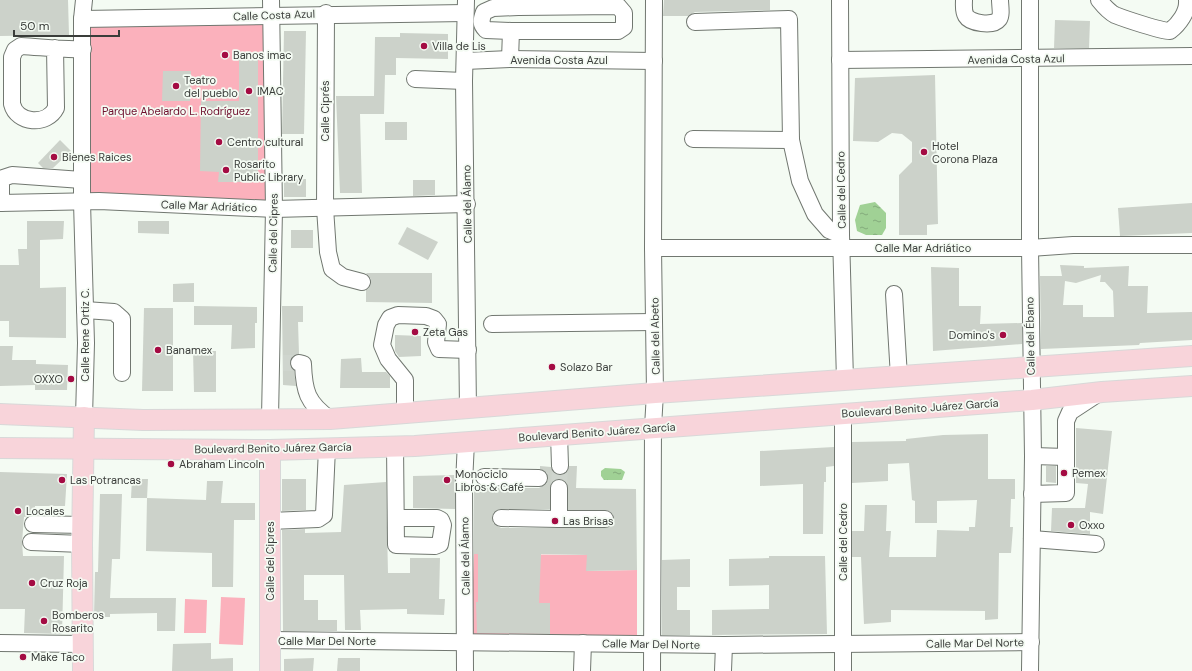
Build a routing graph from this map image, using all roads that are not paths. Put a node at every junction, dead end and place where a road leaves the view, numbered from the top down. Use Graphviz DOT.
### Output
graph roads {
  1 [pos="84,0"];
  2 [pos="271,0"];
  3 [pos="654,0"];
  4 [pos="840,0"];
  5 [pos="964,0"];
  6 [pos="1000,0"];
  7 [pos="1030,0"];
  8 [pos="1099,0"];
  9 [pos="1187,0"];
  10 [pos="466,6"];
  11 [pos="326,13"];
  12 [pos="271,17"];
  13 [pos="82,18"];
  14 [pos="695,22"];
  15 [pos="511,31"];
  16 [pos="56,48"];
  17 [pos="83,50"];
  18 [pos="1192,56"];
  19 [pos="510,59"];
  20 [pos="1031,59"];
  21 [pos="654,60"];
  22 [pos="840,60"];
  23 [pos="465,61"];
  24 [pos="415,79"];
  25 [pos="464,81"];
  26 [pos="693,139"];
  27 [pos="791,140"];
  28 [pos="82,180"];
  29 [pos="82,202"];
  30 [pos="0,203"];
  31 [pos="467,204"];
  32 [pos="325,208"];
  33 [pos="274,209"];
  34 [pos="841,241"];
  35 [pos="1192,245"];
  36 [pos="653,248"];
  37 [pos="1030,248"];
  38 [pos="362,282"];
  39 [pos="894,294"];
  40 [pos="85,310"];
  41 [pos="654,322"];
  42 [pos="492,324"];
  43 [pos="468,350"];
  44 [pos="1192,356"];
  45 [pos="284,363"];
  46 [pos="1030,368"];
  47 [pos="122,373"];
  48 [pos="899,377"];
  49 [pos="845,380"];
  50 [pos="1192,386"];
  51 [pos="1102,392"];
  52 [pos="655,393"];
  53 [pos="1032,400"];
  54 [pos="468,409"];
  55 [pos="405,413"];
  56 [pos="843,413"];
  57 [pos="0,414"];
  58 [pos="84,417"];
  59 [pos="270,418"];
  60 [pos="330,419"];
  61 [pos="653,427"];
  62 [pos="560,434"];
  63 [pos="466,442"];
  64 [pos="395,445"];
  65 [pos="0,448"];
  66 [pos="84,448"];
  67 [pos="327,448"];
  68 [pos="270,450"];
  69 [pos="1033,456"];
  70 [pos="1066,457"];
  71 [pos="560,466"];
  72 [pos="484,477"];
  73 [pos="539,478"];
  74 [pos="559,488"];
  75 [pos="1032,494"];
  76 [pos="501,518"];
  77 [pos="559,519"];
  78 [pos="605,519"];
  79 [pos="270,521"];
  80 [pos="396,521"];
  81 [pos="464,523"];
  82 [pos="33,524"];
  83 [pos="443,525"];
  84 [pos="82,534"];
  85 [pos="1032,539"];
  86 [pos="31,542"];
  87 [pos="1096,544"];
  88 [pos="271,640"];
  89 [pos="466,642"];
  90 [pos="1031,642"];
  91 [pos="0,643"];
  92 [pos="583,643"];
  93 [pos="83,644"];
  94 [pos="653,644"];
  95 [pos="724,645"];
  96 [pos="843,645"];
  97 [pos="83,671"];
  98 [pos="270,671"];
  99 [pos="465,671"];
  100 [pos="582,671"];
  101 [pos="652,671"];
  102 [pos="723,671"];
  103 [pos="842,671"];
  104 [pos="1030,671"];
  1 -- 13 [label="street, Calle Rene Ortiz C."];
  2 -- 12 [label="street, Calle del Cipres"];
  3 -- 21 [label="street, Calle del Abeto"];
  4 -- 22 [label="street, Calle del Cedro"];
  5 -- 6 [label="street"];
  7 -- 20 [label="street, Calle del Ébano"];
  8 -- 9 [label="street"];
  10 -- 11 [label="street, Calle Costa Azul"];
  10 -- 23 [label="street, Calle del Álamo"];
  11 -- 12 [label="street, Calle Costa Azul"];
  11 -- 32 [label="street, Calle Ciprés"];
  12 -- 13 [label="street, Calle Costa Azul"];
  12 -- 33 [label="street, Calle del Cipres"];
  13 -- 17 [label="street, Calle Rene Ortiz C."];
  14 -- 27 [label="street"];
  15 -- 15 [label="street"];
  15 -- 19 [label="street"];
  16 -- 16 [label="street"];
  16 -- 17 [label="street"];
  17 -- 28 [label="street, Calle Rene Ortiz C."];
  18 -- 20 [label="street, Avenida Costa Azul"];
  19 -- 21 [label="street, Avenida Costa Azul"];
  19 -- 23 [label="street, Avenida Costa Azul"];
  20 -- 22 [label="street, Avenida Costa Azul"];
  20 -- 37 [label="street, Calle del Ébano"];
  21 -- 36 [label="street, Calle del Abeto"];
  22 -- 34 [label="street, Calle del Cedro"];
  23 -- 25 [label="street, Calle del Álamo"];
  24 -- 25 [label="street"];
  25 -- 31 [label="street, Calle del Álamo"];
  26 -- 27 [label="street"];
  27 -- 34 [label="street"];
  28 -- 29 [label="street, Calle Rene Ortiz C."];
  28 -- 30 [label="street"];
  29 -- 30 [label="street, Calle Mar Adriático"];
  29 -- 33 [label="street, Calle Mar Adriático"];
  29 -- 40 [label="street, Calle Rene Ortiz C."];
  31 -- 32 [label="street, Calle Mar Adriático"];
  31 -- 43 [label="street, Calle del Álamo"];
  32 -- 33 [label="street, Calle Mar Adriático"];
  32 -- 38 [label="street, Calle Ciprés"];
  33 -- 45 [label="street, Calle del Cipres"];
  34 -- 36 [label="street, Calle Mar Adriático"];
  34 -- 37 [label="street, Calle Mar Adriático"];
  34 -- 49 [label="street, Calle del Cedro"];
  35 -- 37 [label="street, Calle Mar Adriático"];
  36 -- 41 [label="street, Calle del Abeto"];
  37 -- 46 [label="street, Calle del Ébano"];
  39 -- 48 [label="street"];
  40 -- 47 [label="street"];
  40 -- 58 [label="street, Calle Rene Ortiz C."];
  41 -- 42 [label="street"];
  41 -- 52 [label="street, Calle del Abeto"];
  43 -- 54 [label="street, Calle del Álamo"];
  43 -- 55 [label="street"];
  44 -- 46 [label="main road"];
  45 -- 59 [label="street, Calle del Cipres"];
  45 -- 60 [label="street"];
  46 -- 48 [label="main road"];
  46 -- 53 [label="street, Calle del Ébano"];
  48 -- 49 [label="main road"];
  49 -- 52 [label="main road"];
  50 -- 51 [label="main road, Boulevard Benito Juárez García"];
  51 -- 53 [label="main road, Boulevard Benito Juárez García"];
  51 -- 70 [label="street"];
  52 -- 54 [label="main road"];
  52 -- 61 [label="street, Calle del Abeto"];
  53 -- 56 [label="main road, Boulevard Benito Juárez García"];
  53 -- 69 [label="street, Calle del Ébano"];
  54 -- 55 [label="main road"];
  55 -- 60 [label="main road"];
  56 -- 61 [label="main road, Boulevard Benito Juárez García"];
  56 -- 96 [label="street, Calle del Cedro"];
  57 -- 58 [label="main road"];
  58 -- 59 [label="main road"];
  58 -- 66 [label="main road, Calle Rene Ortiz C."];
  59 -- 60 [label="main road"];
  61 -- 62 [label="main road, Boulevard Benito Juárez García"];
  61 -- 94 [label="street, Calle del Abeto"];
  62 -- 63 [label="main road, Boulevard Benito Juárez García"];
  62 -- 71 [label="street"];
  63 -- 64 [label="main road, Boulevard Benito Juárez García"];
  63 -- 81 [label="street, Calle del Álamo"];
  64 -- 67 [label="main road, Boulevard Benito Juárez García"];
  64 -- 80 [label="street"];
  65 -- 66 [label="main road, Boulevard Benito Juárez García"];
  66 -- 68 [label="main road, Boulevard Benito Juárez García"];
  66 -- 84 [label="main road, Calle Rene Ortiz C."];
  67 -- 68 [label="main road, Boulevard Benito Juárez García"];
  67 -- 79 [label="street"];
  68 -- 79 [label="main road, Calle del Cipres"];
  69 -- 70 [label="street"];
  69 -- 75 [label="street, Calle del Ébano"];
  70 -- 75 [label="street"];
  72 -- 73 [label="street"];
  74 -- 77 [label="street"];
  75 -- 85 [label="street, Calle del Ébano"];
  76 -- 77 [label="street"];
  77 -- 78 [label="street"];
  79 -- 88 [label="main road, Calle del Cipres"];
  80 -- 83 [label="street"];
  80 -- 83 [label="street"];
  81 -- 83 [label="street"];
  81 -- 89 [label="street, Calle del Álamo"];
  82 -- 84 [label="street"];
  84 -- 86 [label="street"];
  84 -- 93 [label="main road, Calle Rene Ortiz C."];
  85 -- 87 [label="street"];
  85 -- 90 [label="street, Calle del Ébano"];
  88 -- 89 [label="street, Calle Mar Del Norte"];
  88 -- 98 [label="main road, Calle del Cipres"];
  89 -- 92 [label="street, Calle Mar Del Norte"];
  89 -- 99 [label="street, Calle del Álamo"];
  90 -- 96 [label="street, Calle Mar Del Norte"];
  90 -- 104 [label="street, Calle del Ébano"];
  91 -- 93 [label="street"];
  92 -- 94 [label="street, Calle Mar Del Norte"];
  92 -- 100 [label="street"];
  93 -- 97 [label="main road, Calle Rene Ortiz C."];
  94 -- 95 [label="street, Calle Mar Del Norte"];
  94 -- 101 [label="street, Calle del Abeto"];
  95 -- 96 [label="street, Calle Mar Del Norte"];
  95 -- 102 [label="street"];
  96 -- 103 [label="street, Calle del Cedro"];
}
